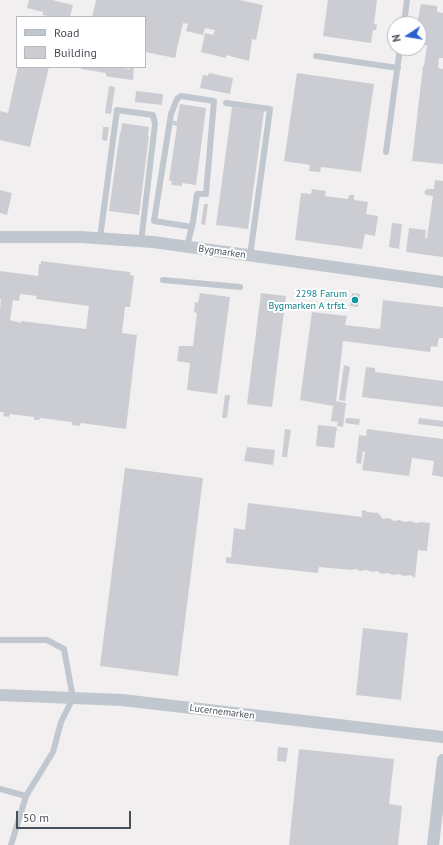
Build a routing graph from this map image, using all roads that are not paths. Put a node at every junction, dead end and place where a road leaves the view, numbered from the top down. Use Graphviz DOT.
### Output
graph roads {
  1 [pos="407,0"];
  2 [pos="405,16"];
  3 [pos="316,56"];
  4 [pos="399,56"];
  5 [pos="398,68"];
  6 [pos="226,104"];
  7 [pos="386,152"];
  8 [pos="192,227"];
  9 [pos="0,237"];
  10 [pos="100,238"];
  11 [pos="141,242"];
  12 [pos="187,247"];
  13 [pos="250,256"];
  14 [pos="163,280"];
  15 [pos="443,282"];
  16 [pos="240,288"];
  17 [pos="0,640"];
  18 [pos="0,695"];
  19 [pos="73,698"];
  20 [pos="443,737"];
  21 [pos="443,760"];
  22 [pos="0,789"];
  23 [pos="26,796"];
  24 [pos="11,845"];
  25 [pos="433,845"];
  1 -- 2 [label="lane"];
  3 -- 5 [label="lane"];
  4 -- 5 [label="lane"];
  5 -- 7 [label="lane"];
  6 -- 13 [label="lane"];
  8 -- 8 [label="lane"];
  8 -- 12 [label="lane"];
  9 -- 10 [label="street, Bygmarken"];
  10 -- 11 [label="street, Bygmarken"];
  10 -- 11 [label="lane"];
  11 -- 12 [label="street, Bygmarken"];
  12 -- 13 [label="street, Bygmarken"];
  13 -- 15 [label="street, Bygmarken"];
  14 -- 16 [label="lane"];
  17 -- 19 [label="lane"];
  18 -- 19 [label="street, Lucernemarken"];
  19 -- 20 [label="street, Lucernemarken"];
  19 -- 23 [label="lane"];
  21 -- 25 [label="street"];
  22 -- 23 [label="lane"];
  23 -- 24 [label="lane"];
}
